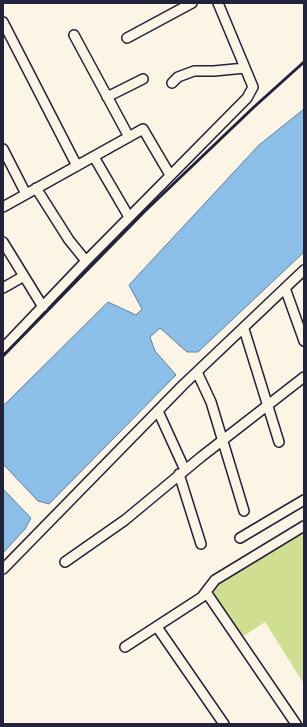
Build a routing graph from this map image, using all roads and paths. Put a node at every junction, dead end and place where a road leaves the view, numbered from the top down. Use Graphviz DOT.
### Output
graph roads {
  1 [pos="192,3"];
  2 [pos="218,3"];
  3 [pos="3,22"];
  4 [pos="74,36"];
  5 [pos="127,38"];
  6 [pos="245,68"];
  7 [pos="143,79"];
  8 [pos="172,83"];
  9 [pos="107,97"];
  10 [pos="129,138"];
  11 [pos="3,149"];
  12 [pos="94,157"];
  13 [pos="77,166"];
  14 [pos="170,175"];
  15 [pos="36,188"];
  16 [pos="26,194"];
  17 [pos="3,207"];
  18 [pos="129,216"];
  19 [pos="3,242"];
  20 [pos="86,261"];
  21 [pos="304,270"];
  22 [pos="24,276"];
  23 [pos="3,288"];
  24 [pos="285,288"];
  25 [pos="43,306"];
  26 [pos="244,328"];
  27 [pos="304,341"];
  28 [pos="4,346"];
  29 [pos="197,372"];
  30 [pos="304,377"];
  31 [pos="268,405"];
  32 [pos="158,411"];
  33 [pos="224,440"];
  34 [pos="279,442"];
  35 [pos="182,472"];
  36 [pos="304,500"];
  37 [pos="244,511"];
  38 [pos="304,526"];
  39 [pos="240,538"];
  40 [pos="201,544"];
  41 [pos="65,562"];
  42 [pos="3,569"];
  43 [pos="206,592"];
  44 [pos="157,627"];
  45 [pos="125,648"];
  46 [pos="224,724"];
  47 [pos="296,724"];
  1 -- 5 [label="street"];
  2 -- 6 [label="street"];
  3 -- 13 [label="street"];
  4 -- 9 [label="street"];
  6 -- 8 [label="street"];
  6 -- 14 [label="street"];
  7 -- 9 [label="street"];
  9 -- 10 [label="street"];
  10 -- 12 [label="street"];
  10 -- 14 [label="street"];
  11 -- 16 [label="street"];
  12 -- 13 [label="street"];
  12 -- 18 [label="street"];
  13 -- 15 [label="street"];
  14 -- 18 [label="street"];
  15 -- 16 [label="street"];
  15 -- 20 [label="street"];
  16 -- 17 [label="street"];
  18 -- 20 [label="street"];
  19 -- 22 [label="street"];
  20 -- 25 [label="street"];
  21 -- 24 [label="street"];
  22 -- 23 [label="street"];
  22 -- 25 [label="street"];
  24 -- 26 [label="street"];
  24 -- 27 [label="street"];
  25 -- 28 [label="street"];
  26 -- 29 [label="street"];
  26 -- 31 [label="street"];
  29 -- 32 [label="street"];
  29 -- 33 [label="street"];
  30 -- 31 [label="street"];
  31 -- 33 [label="street"];
  31 -- 34 [label="street"];
  32 -- 35 [label="street"];
  32 -- 42 [label="street"];
  33 -- 35 [label="street"];
  33 -- 37 [label="street"];
  35 -- 40 [label="street"];
  35 -- 41 [label="street"];
  36 -- 39 [label="street"];
  38 -- 43 [label="street"];
  43 -- 44 [label="street"];
  43 -- 47 [label="street"];
  44 -- 45 [label="street"];
  44 -- 46 [label="street"];
}
